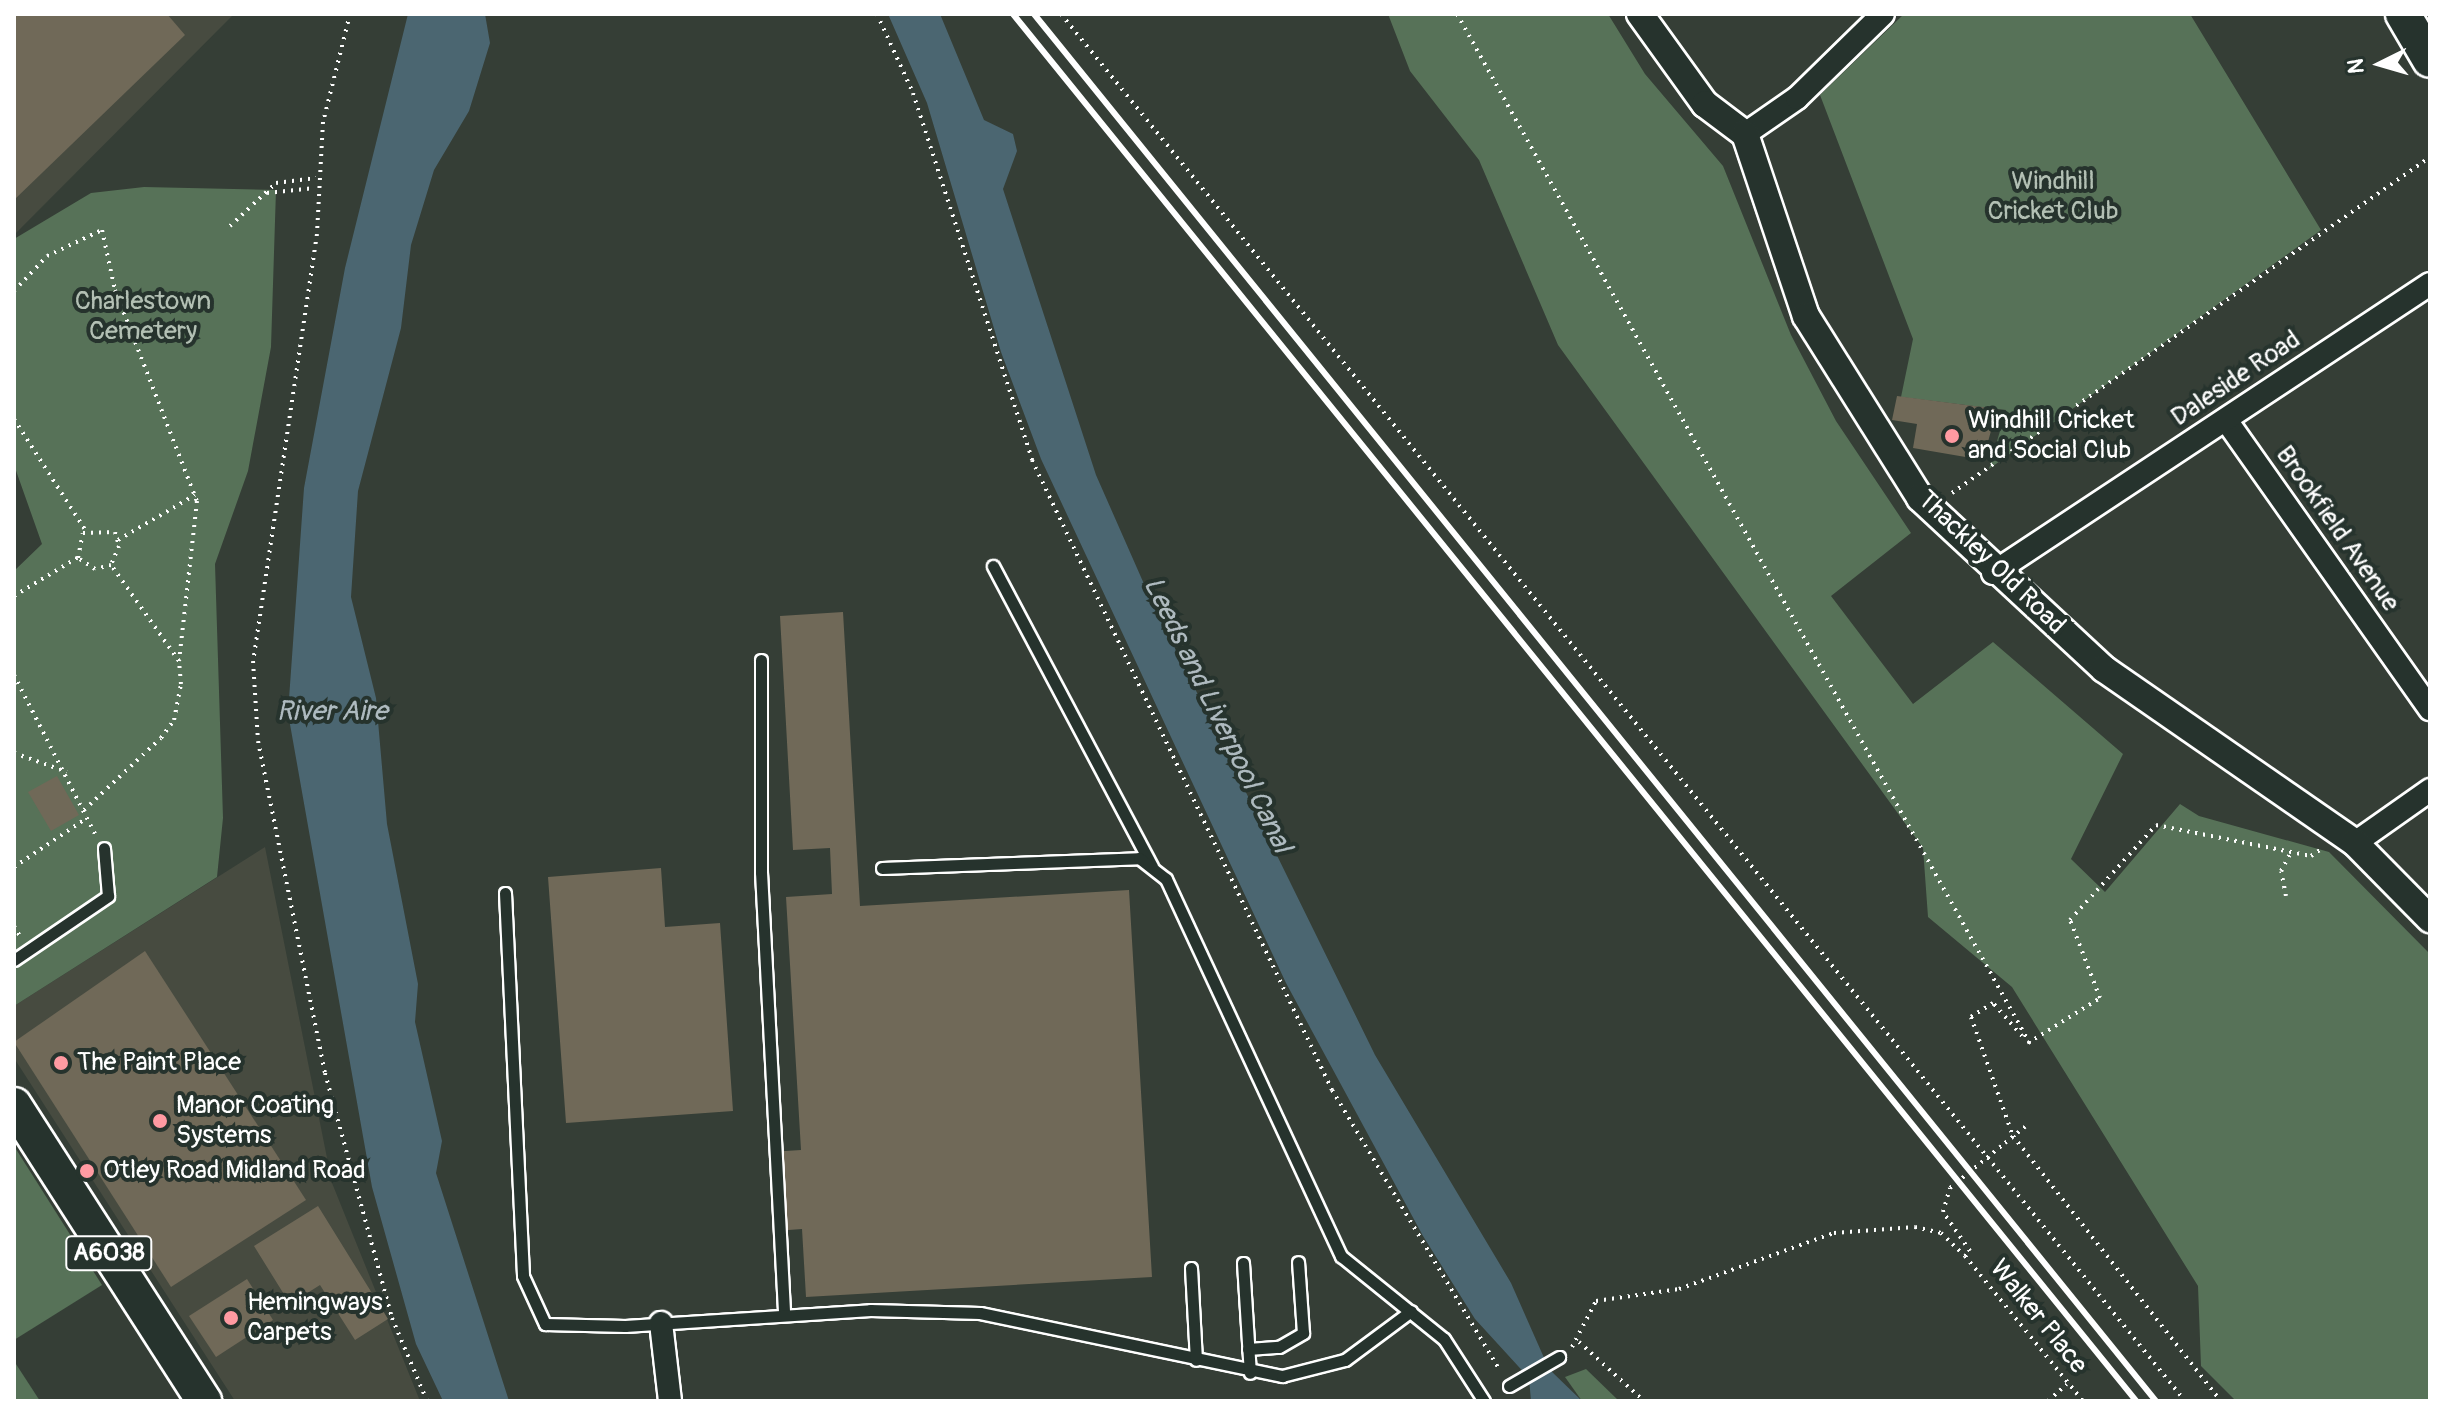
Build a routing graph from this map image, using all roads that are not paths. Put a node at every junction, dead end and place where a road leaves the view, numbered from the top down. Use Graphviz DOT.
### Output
graph roads {
  1 [pos="1640,14"];
  2 [pos="1883,14"];
  3 [pos="2403,14"];
  4 [pos="2430,60"];
  5 [pos="1745,134"];
  6 [pos="2430,284"];
  7 [pos="2226,420"];
  8 [pos="993,566"];
  9 [pos="1993,573"];
  10 [pos="761,660"];
  11 [pos="2430,709"];
  12 [pos="2430,790"];
  13 [pos="2348,838"];
  14 [pos="104,848"];
  15 [pos="882,868"];
  16 [pos="1154,870"];
  17 [pos="505,893"];
  18 [pos="2427,912"];
  19 [pos="14,960"];
  20 [pos="14,1105"];
  21 [pos="1298,1262"];
  22 [pos="1243,1263"];
  23 [pos="1191,1268"];
  24 [pos="1411,1311"];
  25 [pos="784,1314"];
  26 [pos="661,1323"];
  27 [pos="1248,1349"];
  28 [pos="1559,1357"];
  29 [pos="1196,1360"];
  30 [pos="1250,1373"];
  31 [pos="1509,1386"];
  32 [pos="204,1401"];
  33 [pos="670,1401"];
  34 [pos="1484,1401"];
  1 -- 5 [label="street"];
  2 -- 5 [label="street"];
  3 -- 4 [label="main road"];
  5 -- 9 [label="street, Thackley Old Road"];
  6 -- 7 [label="street, Daleside Road"];
  7 -- 9 [label="street, Daleside Road"];
  7 -- 11 [label="street, Brookfield Avenue"];
  8 -- 16 [label="lane"];
  9 -- 13 [label="street, Thackley Old Road"];
  10 -- 25 [label="lane"];
  12 -- 13 [label="street"];
  13 -- 18 [label="street, Thackley Old Road"];
  14 -- 19 [label="lane"];
  15 -- 16 [label="lane"];
  16 -- 24 [label="lane"];
  17 -- 26 [label="lane"];
  20 -- 32 [label="main road, A6038"];
  21 -- 27 [label="lane"];
  22 -- 27 [label="lane"];
  23 -- 29 [label="lane"];
  24 -- 30 [label="lane"];
  24 -- 34 [label="lane"];
  25 -- 26 [label="lane"];
  25 -- 29 [label="lane"];
  26 -- 33 [label="street"];
  27 -- 30 [label="lane"];
  28 -- 31 [label="lane"];
  29 -- 30 [label="lane"];
}
